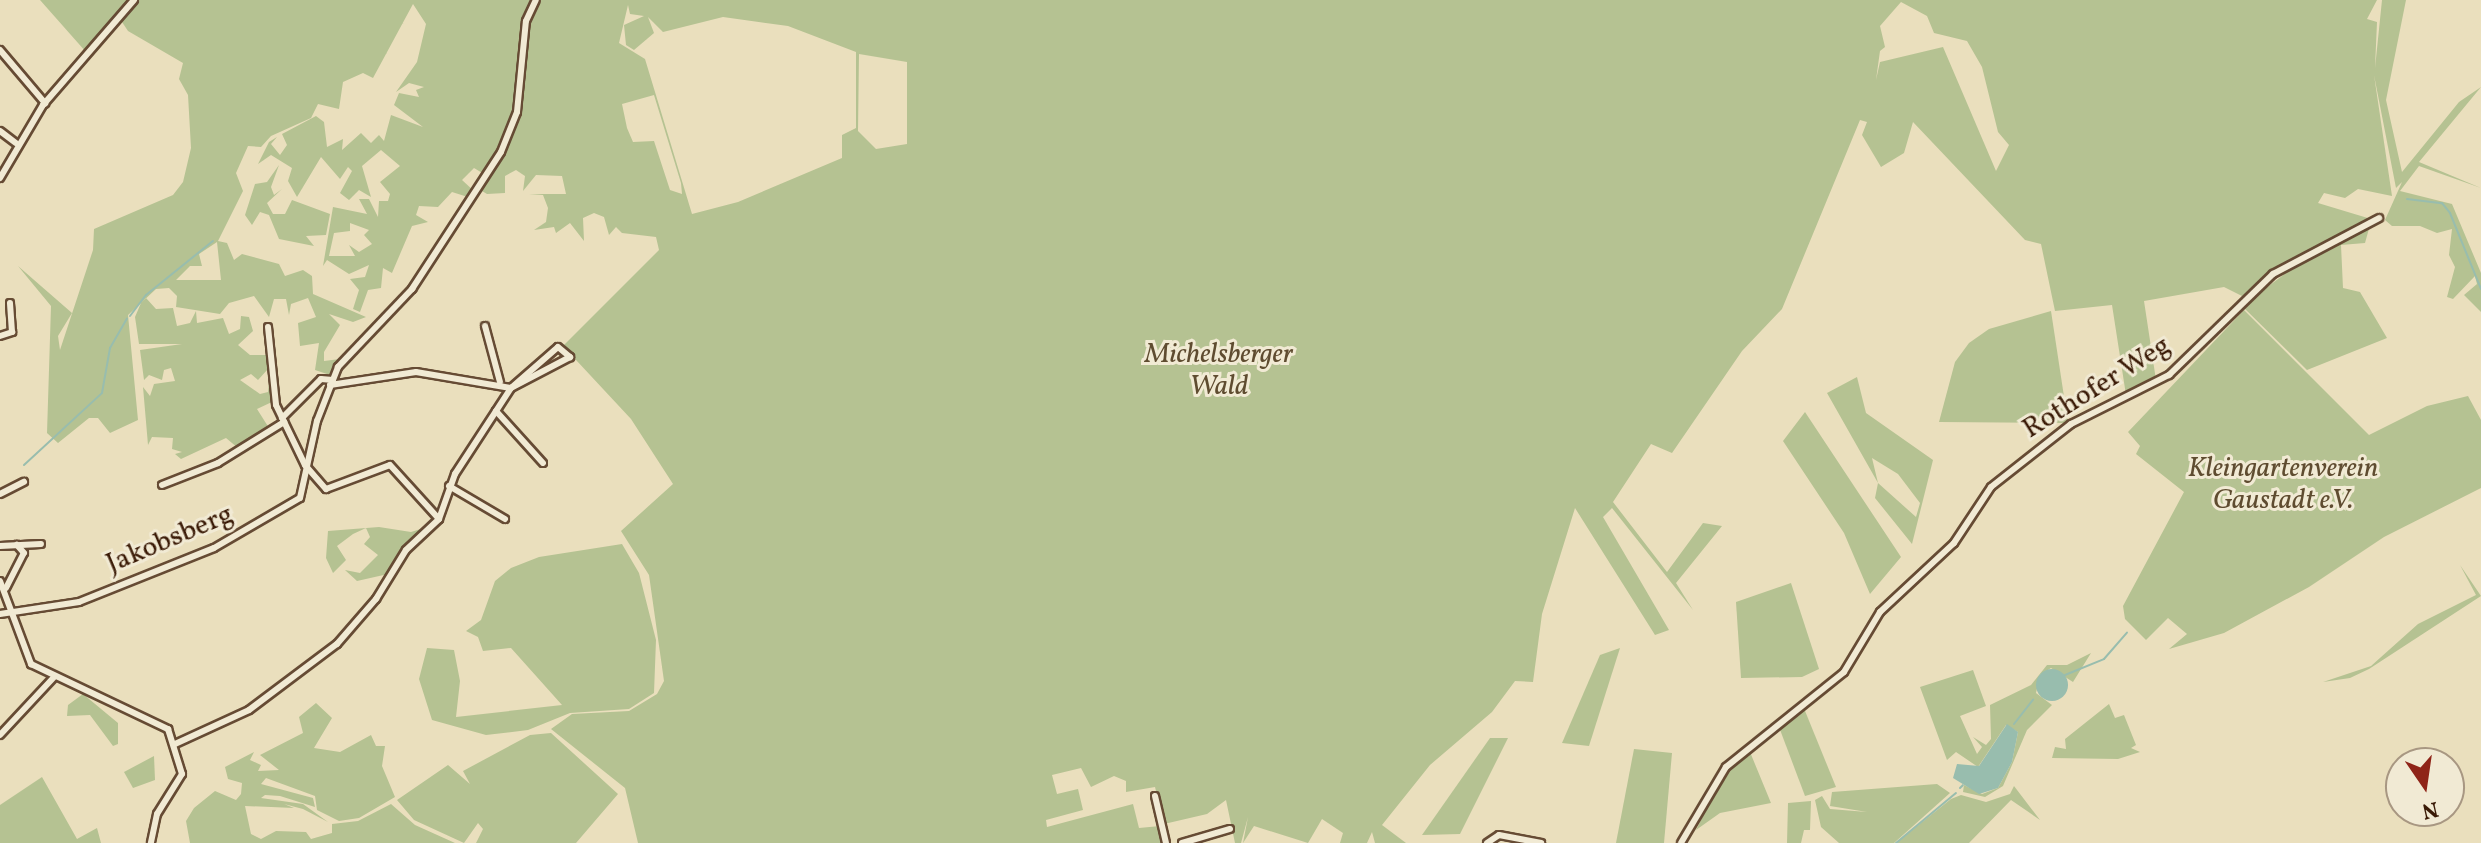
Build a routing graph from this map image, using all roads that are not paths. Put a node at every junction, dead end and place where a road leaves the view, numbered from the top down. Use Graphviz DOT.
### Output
graph roads {
  1 [pos="134,0"];
  2 [pos="536,0"];
  3 [pos="0,50"];
  4 [pos="45,103"];
  5 [pos="0,131"];
  6 [pos="16,143"];
  7 [pos="0,178"];
  8 [pos="2379,218"];
  9 [pos="10,303"];
  10 [pos="485,326"];
  11 [pos="268,327"];
  12 [pos="0,336"];
  13 [pos="331,382"];
  14 [pos="500,382"];
  15 [pos="511,388"];
  16 [pos="496,411"];
  17 [pos="283,420"];
  18 [pos="543,463"];
  19 [pos="308,467"];
  20 [pos="24,482"];
  21 [pos="162,485"];
  22 [pos="449,486"];
  23 [pos="0,494"];
  24 [pos="439,519"];
  25 [pos="505,519"];
  26 [pos="41,544"];
  27 [pos="17,545"];
  28 [pos="0,546"];
  29 [pos="0,581"];
  30 [pos="7,593"];
  31 [pos="11,610"];
  32 [pos="0,614"];
  33 [pos="54,677"];
  34 [pos="0,735"];
  35 [pos="175,744"];
  36 [pos="1155,796"];
  37 [pos="1230,829"];
  38 [pos="1489,840"];
  39 [pos="1542,842"];
  40 [pos="151,843"];
  41 [pos="1166,843"];
  42 [pos="1182,843"];
  43 [pos="1681,843"];
  1 -- 4 [label="street"];
  2 -- 13 [label="street, Jakobsberg"];
  3 -- 4 [label="street"];
  4 -- 6 [label="street"];
  5 -- 6 [label="street"];
  6 -- 7 [label="street"];
  8 -- 43 [label="street, Rothofer Weg"];
  9 -- 12 [label="street"];
  10 -- 14 [label="street"];
  11 -- 17 [label="street"];
  13 -- 14 [label="street"];
  13 -- 17 [label="street"];
  13 -- 19 [label="street, Jakobsberg"];
  14 -- 15 [label="street"];
  15 -- 15 [label="street"];
  15 -- 16 [label="street"];
  16 -- 18 [label="street"];
  16 -- 22 [label="street"];
  17 -- 19 [label="street"];
  17 -- 21 [label="street"];
  19 -- 24 [label="street"];
  19 -- 31 [label="street, Jakobsberg"];
  20 -- 23 [label="street"];
  22 -- 24 [label="street"];
  22 -- 25 [label="street"];
  24 -- 35 [label="street"];
  26 -- 27 [label="street"];
  27 -- 28 [label="street"];
  27 -- 30 [label="street"];
  29 -- 30 [label="street"];
  30 -- 31 [label="street"];
  31 -- 32 [label="street, Jakobsberg"];
  31 -- 33 [label="street"];
  33 -- 34 [label="street"];
  33 -- 35 [label="street"];
  35 -- 40 [label="street"];
  36 -- 41 [label="street"];
  37 -- 42 [label="street"];
  38 -- 39 [label="street"];
}
